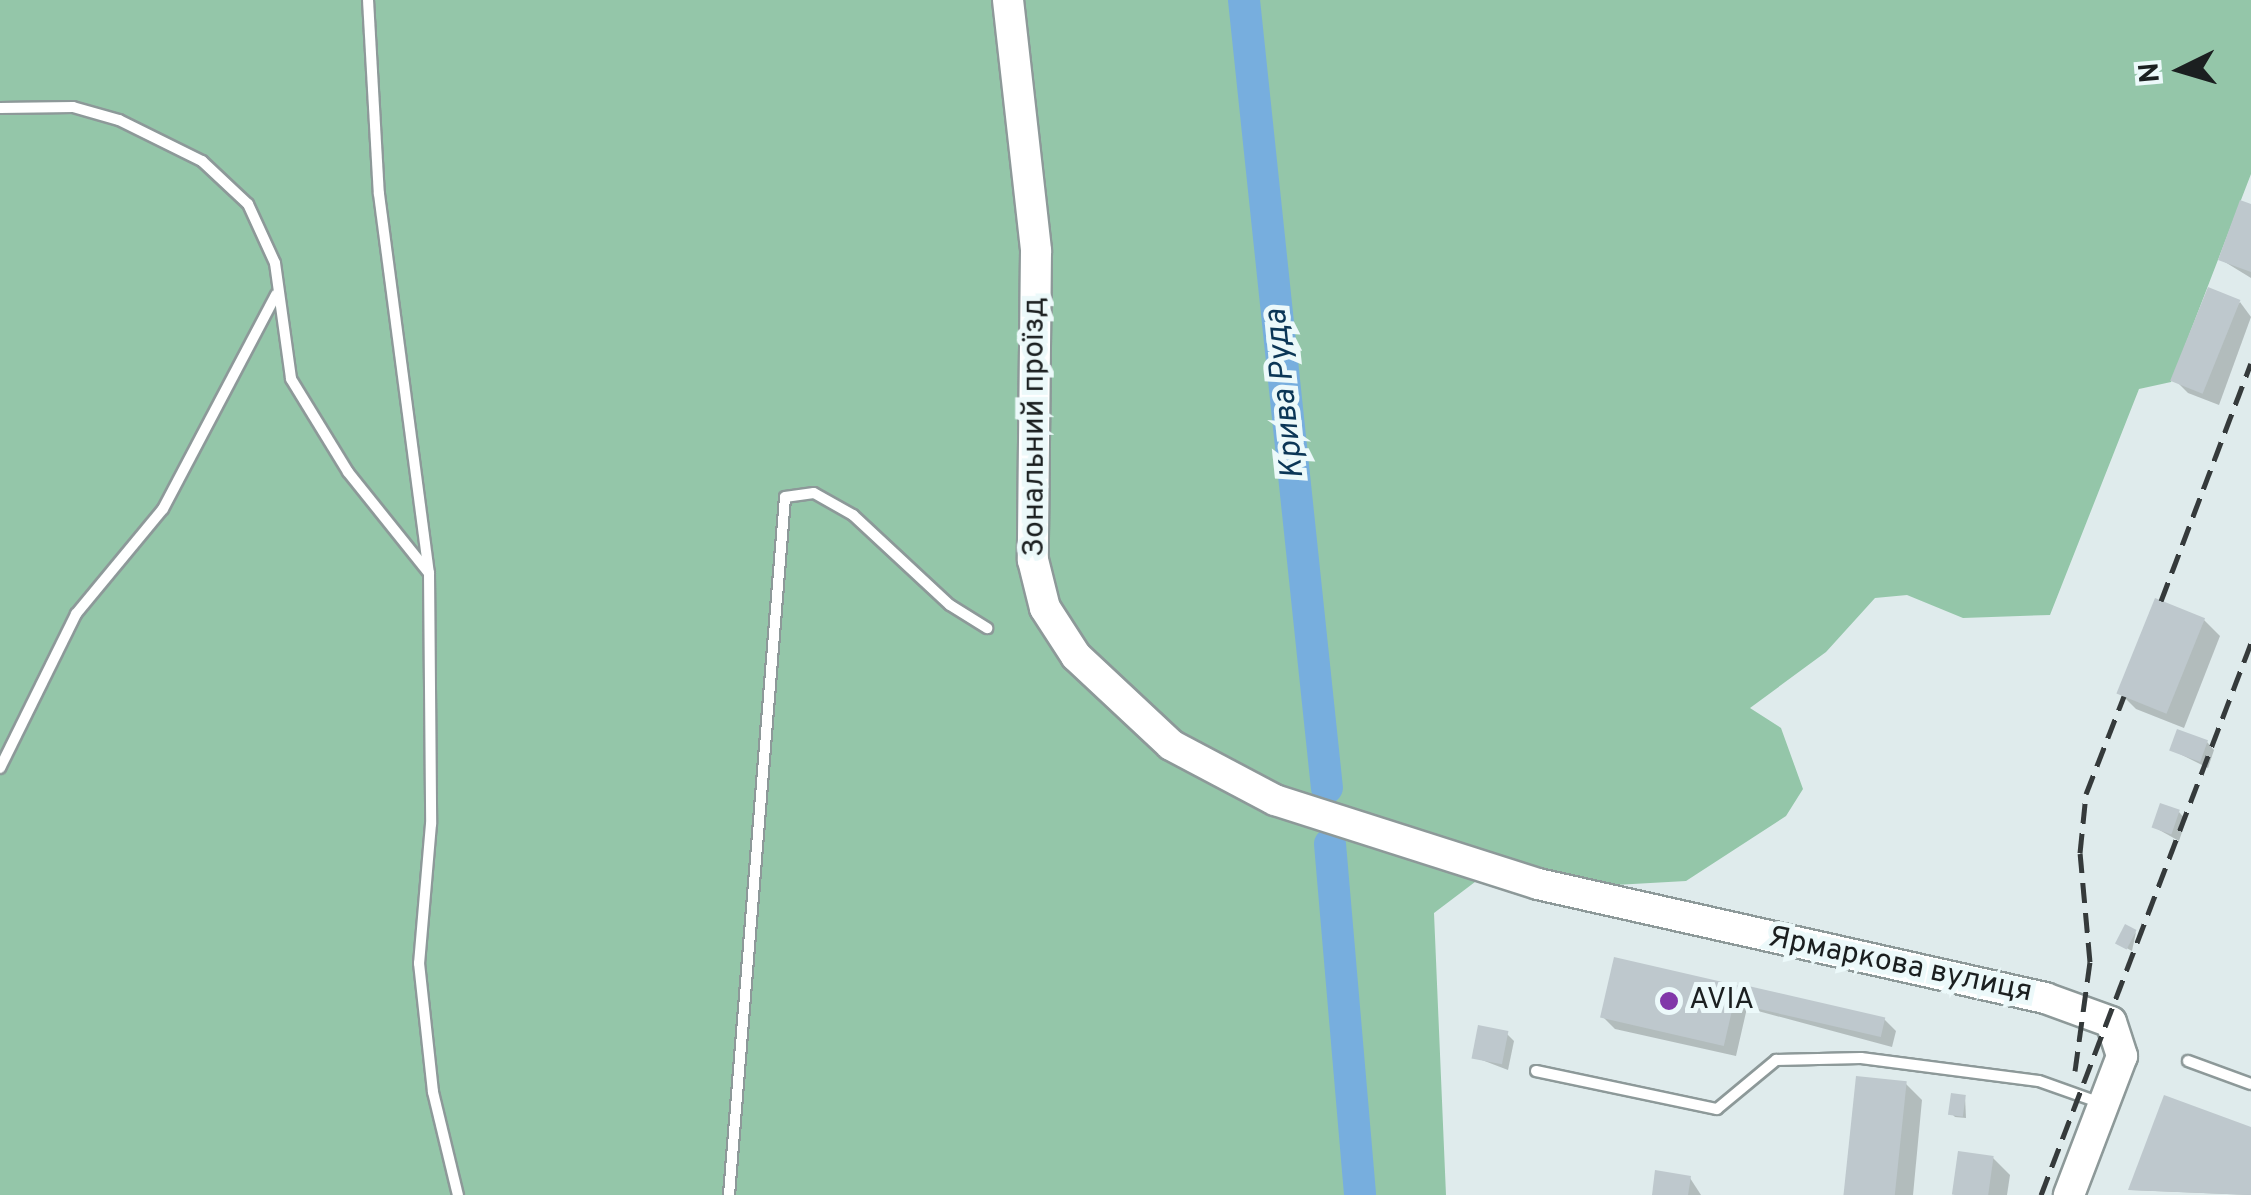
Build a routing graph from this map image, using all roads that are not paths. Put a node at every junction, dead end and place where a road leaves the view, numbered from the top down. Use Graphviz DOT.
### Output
graph roads {
  1 [pos="368,0"];
  2 [pos="1008,0"];
  3 [pos="0,108"];
  4 [pos="276,294"];
  5 [pos="429,573"];
  6 [pos="987,628"];
  7 [pos="0,768"];
  8 [pos="1504,874"];
  9 [pos="2188,1061"];
  10 [pos="1536,1071"];
  11 [pos="2251,1084"];
  12 [pos="2103,1104"];
  13 [pos="458,1195"];
  14 [pos="729,1195"];
  15 [pos="2069,1195"];
  1 -- 5 [label="lane"];
  2 -- 8 [label="street, Зональний проїзд"];
  3 -- 4 [label="lane"];
  4 -- 5 [label="lane"];
  4 -- 7 [label="lane"];
  5 -- 13 [label="lane"];
  6 -- 14 [label="lane"];
  8 -- 12 [label="street, Ярмаркова вулиця"];
  9 -- 11 [label="lane"];
  10 -- 12 [label="lane"];
  12 -- 15 [label="street, Ярмаркова вулиця"];
}
